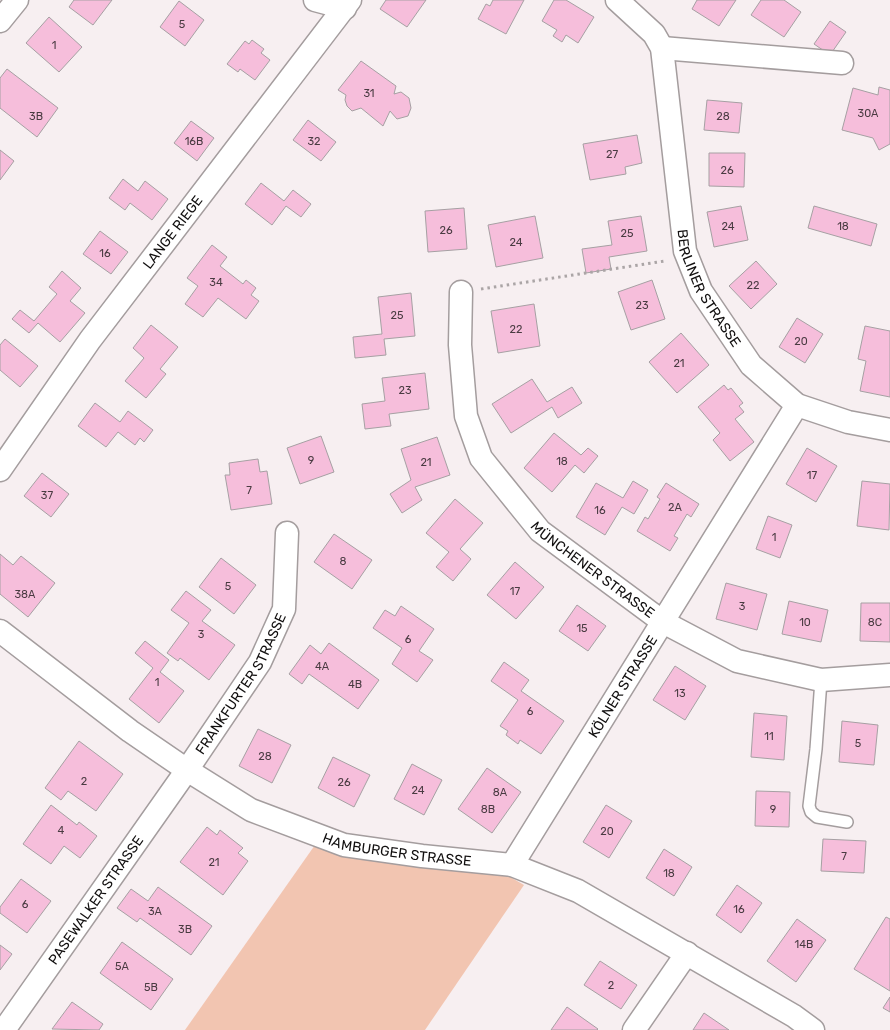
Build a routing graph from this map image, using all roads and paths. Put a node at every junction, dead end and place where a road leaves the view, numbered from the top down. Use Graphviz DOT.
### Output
graph roads {
  1 [pos="17,0"];
  2 [pos="316,0"];
  3 [pos="617,0"];
  4 [pos="348,4"];
  5 [pos="0,21"];
  6 [pos="662,48"];
  7 [pos="842,63"];
  8 [pos="688,258"];
  9 [pos="461,292"];
  10 [pos="797,405"];
  11 [pos="890,430"];
  12 [pos="0,470"];
  13 [pos="287,533"];
  14 [pos="663,622"];
  15 [pos="0,631"];
  16 [pos="890,675"];
  17 [pos="821,680"];
  18 [pos="187,770"];
  19 [pos="847,822"];
  20 [pos="512,865"];
  21 [pos="686,953"];
  22 [pos="4,1030"];
  23 [pos="634,1030"];
  24 [pos="813,1030"];
  1 -- 5 [label="street"];
  2 -- 4 [label="street"];
  3 -- 6 [label="street, BERLINER STRASSE"];
  4 -- 12 [label="street, LANGE RIEGE"];
  6 -- 7 [label="street"];
  6 -- 8 [label="street, BERLINER STRASSE"];
  8 -- 9 [label="path"];
  8 -- 10 [label="street, BERLINER STRASSE"];
  9 -- 14 [label="street, MÜNCHENER STRASSE"];
  10 -- 11 [label="street, BERLINER STRASSE"];
  10 -- 14 [label="street, KÖLNER STRASSE"];
  13 -- 18 [label="street, FRANKFURTER STRASSE"];
  14 -- 17 [label="street, MÜNCHENER STRASSE"];
  14 -- 20 [label="street, KÖLNER STRASSE"];
  15 -- 18 [label="street, HAMBURGER STRASSE"];
  16 -- 17 [label="street, MÜNCHENER STRASSE"];
  17 -- 19 [label="lane"];
  18 -- 20 [label="street, HAMBURGER STRASSE"];
  18 -- 22 [label="street, PASEWALKER STRASSE"];
  20 -- 21 [label="street, HAMBURGER STRASSE"];
  21 -- 23 [label="street"];
  21 -- 24 [label="street, HAMBURGER STRASSE"];
}
